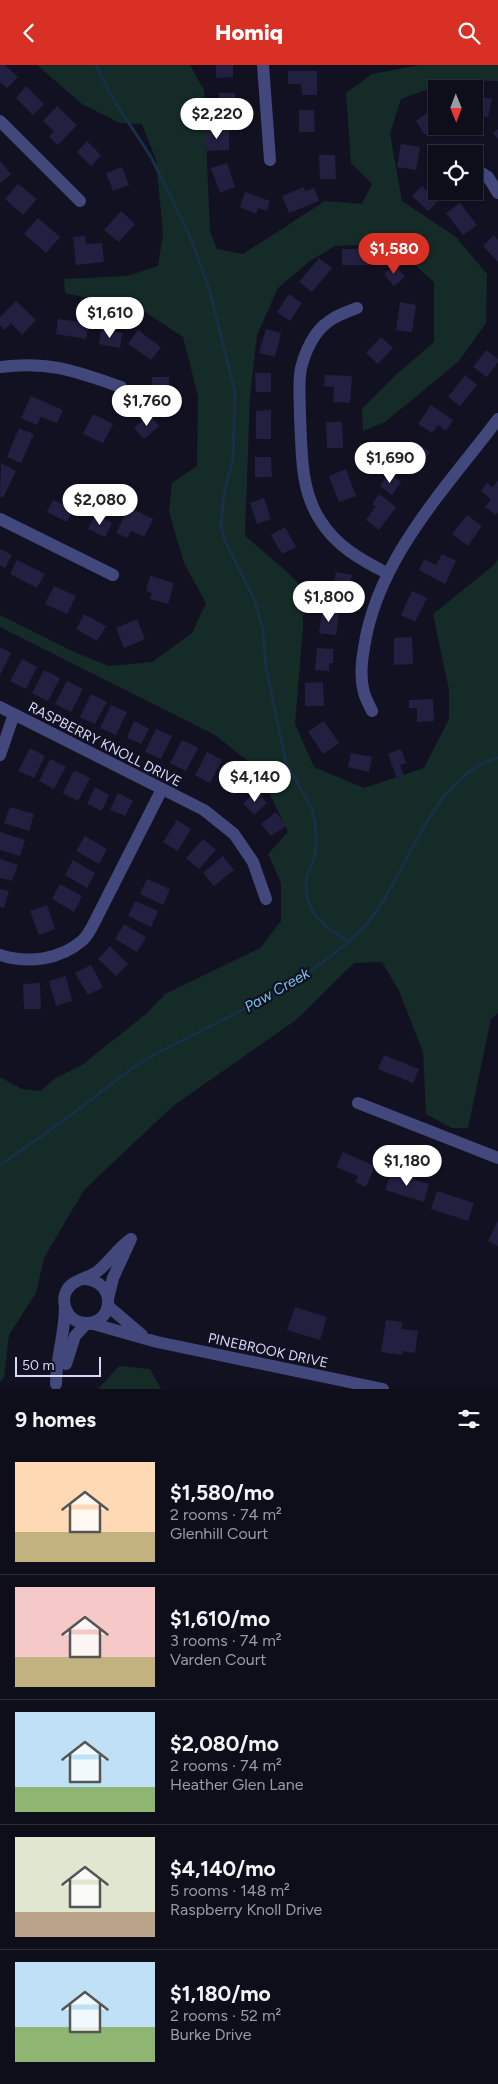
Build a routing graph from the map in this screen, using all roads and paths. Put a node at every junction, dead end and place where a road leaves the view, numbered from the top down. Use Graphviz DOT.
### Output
graph roads {
  1 [pos="262,65"];
  2 [pos="0,121"];
  3 [pos="270,160"];
  4 [pos="483,174"];
  5 [pos="498,193"];
  6 [pos="80,201"];
  7 [pos="357,308"];
  8 [pos="0,367"];
  9 [pos="121,387"];
  10 [pos="498,419"];
  11 [pos="0,519"];
  12 [pos="387,573"];
  13 [pos="113,575"];
  14 [pos="0,707"];
  15 [pos="372,711"];
  16 [pos="14,714"];
  17 [pos="0,755"];
  18 [pos="162,789"];
  19 [pos="266,899"];
  20 [pos="0,955"];
  21 [pos="358,1103"];
  22 [pos="498,1158"];
  23 [pos="84,1279"];
  24 [pos="108,1303"];
  25 [pos="65,1307"];
  26 [pos="89,1323"];
  27 [pos="146,1338"];
  28 [pos="56,1386"];
  29 [pos="383,1389"];
  1 -- 3 [label="street"];
  2 -- 6 [label="street"];
  4 -- 5 [label="street"];
  7 -- 12 [label="street"];
  8 -- 9 [label="street"];
  10 -- 12 [label="street"];
  11 -- 13 [label="street"];
  12 -- 15 [label="street"];
  14 -- 16 [label="street, RASPBERRY KNOLL DRIVE"];
  16 -- 17 [label="street"];
  16 -- 18 [label="street, RASPBERRY KNOLL DRIVE"];
  18 -- 19 [label="street, RASPBERRY KNOLL DRIVE"];
  18 -- 20 [label="street"];
  21 -- 22 [label="street"];
  23 -- 24 [label="street"];
  23 -- 24 [label="street"];
  23 -- 25 [label="street"];
  24 -- 26 [label="street"];
  24 -- 27 [label="street, PINEBROOK DRIVE"];
  25 -- 26 [label="street"];
  25 -- 28 [label="street"];
  26 -- 27 [label="street, PINEBROOK DRIVE"];
  26 -- 28 [label="street"];
  27 -- 29 [label="street, PINEBROOK DRIVE"];
}
